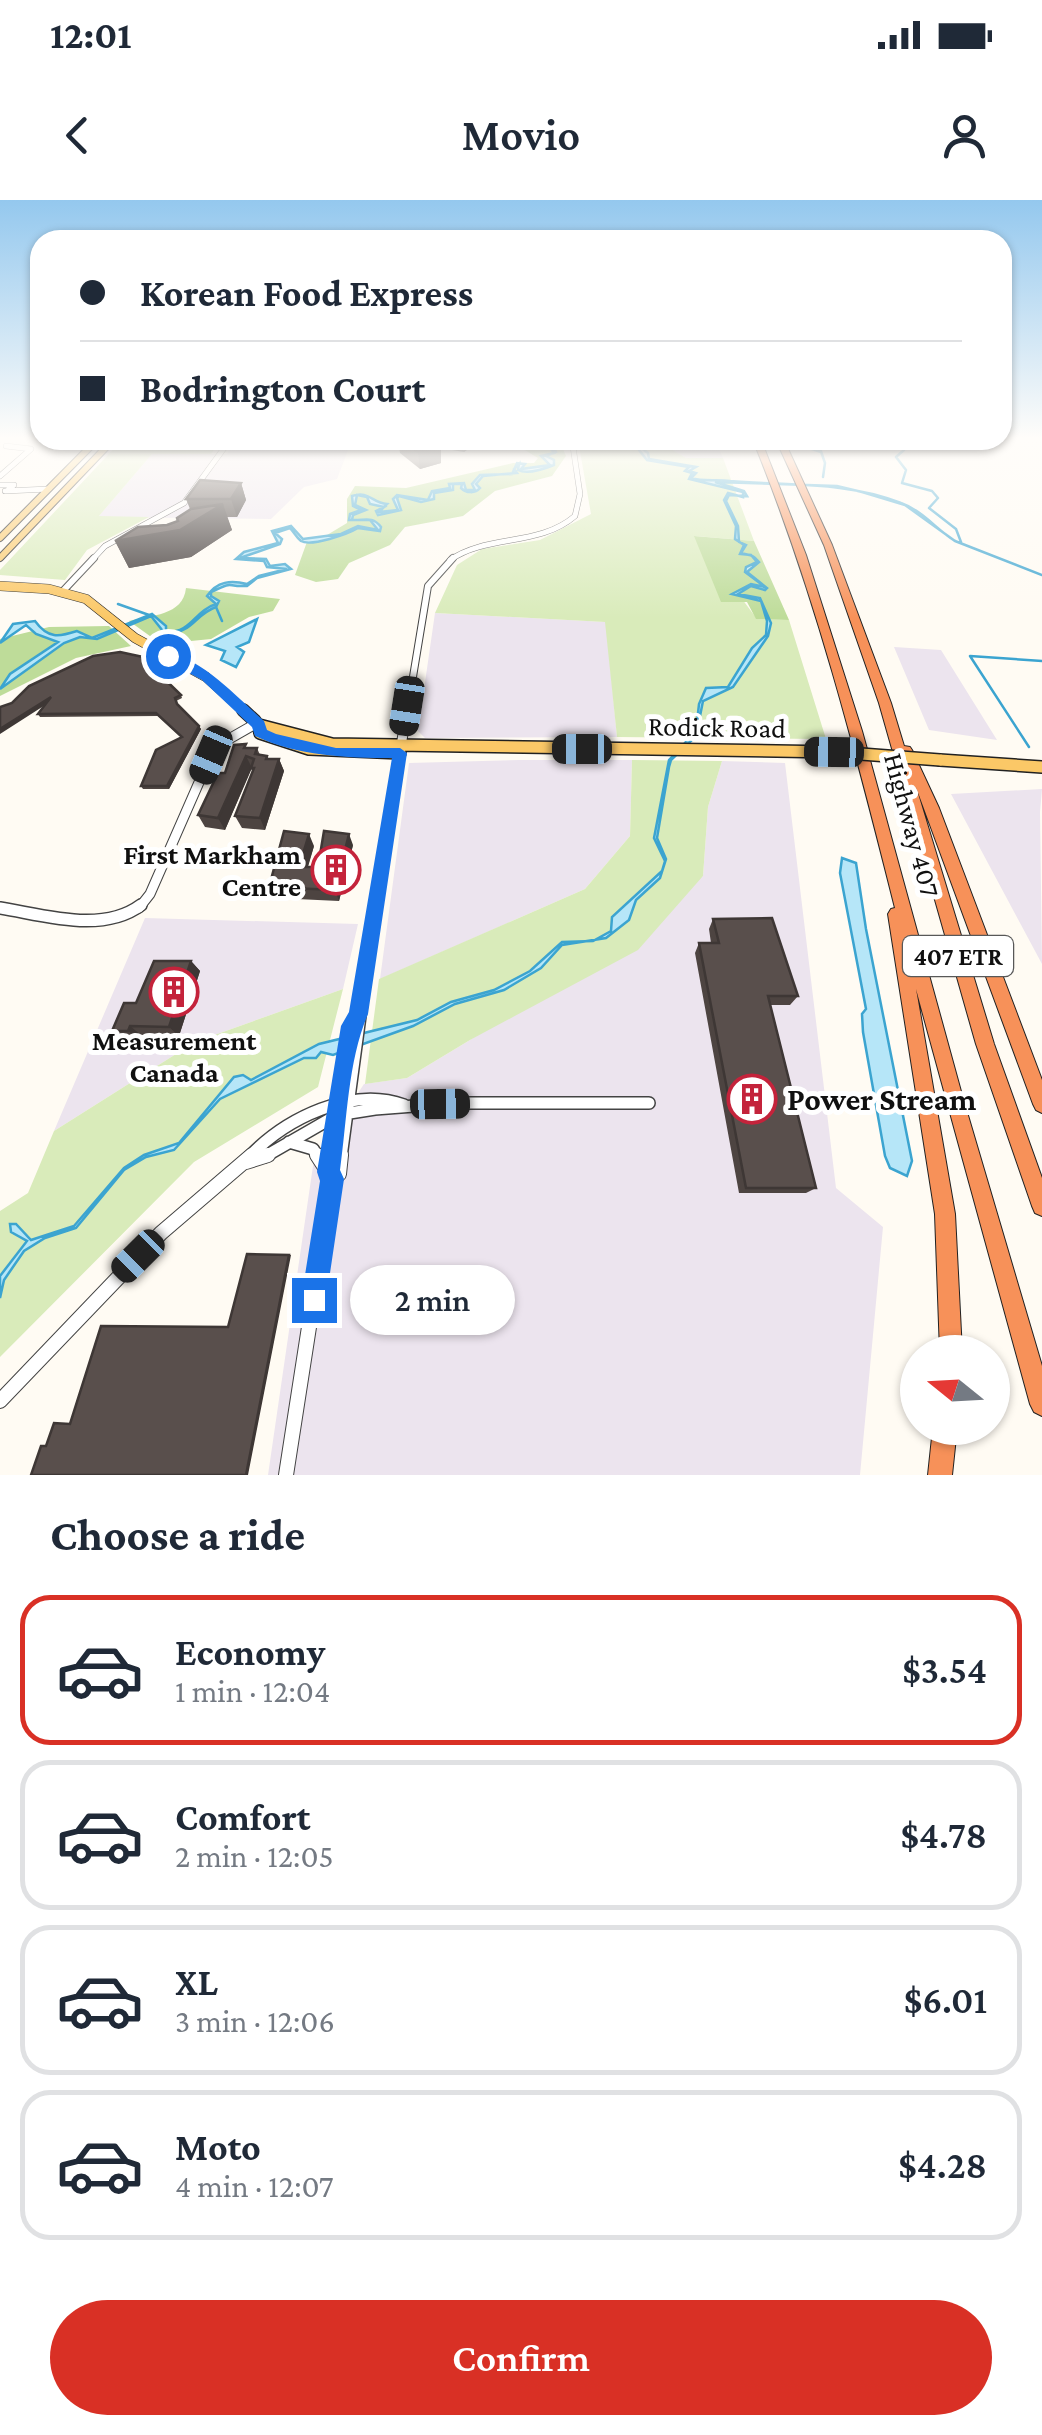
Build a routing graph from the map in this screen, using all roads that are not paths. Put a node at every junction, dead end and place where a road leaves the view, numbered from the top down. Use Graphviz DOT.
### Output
graph roads {
  1 [pos="39,500"];
  2 [pos="56,500"];
  3 [pos="186,500"];
  4 [pos="580,500"];
  5 [pos="782,500"];
  6 [pos="808,500"];
  7 [pos="0,538"];
  8 [pos="0,558"];
  9 [pos="0,583"];
  10 [pos="62,592"];
  11 [pos="885,704"];
  12 [pos="257,723"];
  13 [pos="401,749"];
  14 [pos="1042,768"];
  15 [pos="890,859"];
  16 [pos="0,908"];
  17 [pos="650,1102"];
  18 [pos="1042,1104"];
  19 [pos="344,1107"];
  20 [pos="290,1142"];
  21 [pos="244,1163"];
  22 [pos="330,1175"];
  23 [pos="1042,1206"];
  24 [pos="951,1335"];
  25 [pos="0,1401"];
  26 [pos="1042,1404"];
  27 [pos="943,1445"];
  28 [pos="286,1475"];
  29 [pos="940,1475"];
  1 -- 7 [label="main road"];
  2 -- 8 [label="main road"];
  3 -- 10 [label="street"];
  4 -- 13 [label="street"];
  5 -- 15 [label="highway, Highway 407 / 407 ETR"];
  6 -- 11 [label="highway, Highway 407 / 407 ETR"];
  9 -- 10 [label="main road, Rodick Road"];
  10 -- 12 [label="main road, Rodick Road"];
  11 -- 18 [label="highway"];
  11 -- 23 [label="highway, Highway 407 / 407 ETR"];
  12 -- 13 [label="main road, Rodick Road"];
  12 -- 16 [label="street"];
  13 -- 14 [label="main road, Rodick Road, bridge"];
  13 -- 19 [label="street"];
  15 -- 24 [label="highway"];
  15 -- 26 [label="highway, Highway 407 / 407 ETR"];
  17 -- 19 [label="street"];
  19 -- 20 [label="street"];
  19 -- 21 [label="street"];
  19 -- 22 [label="street"];
  20 -- 21 [label="street"];
  20 -- 22 [label="street"];
  21 -- 25 [label="street"];
  22 -- 28 [label="street"];
  27 -- 29 [label="highway"];
}
